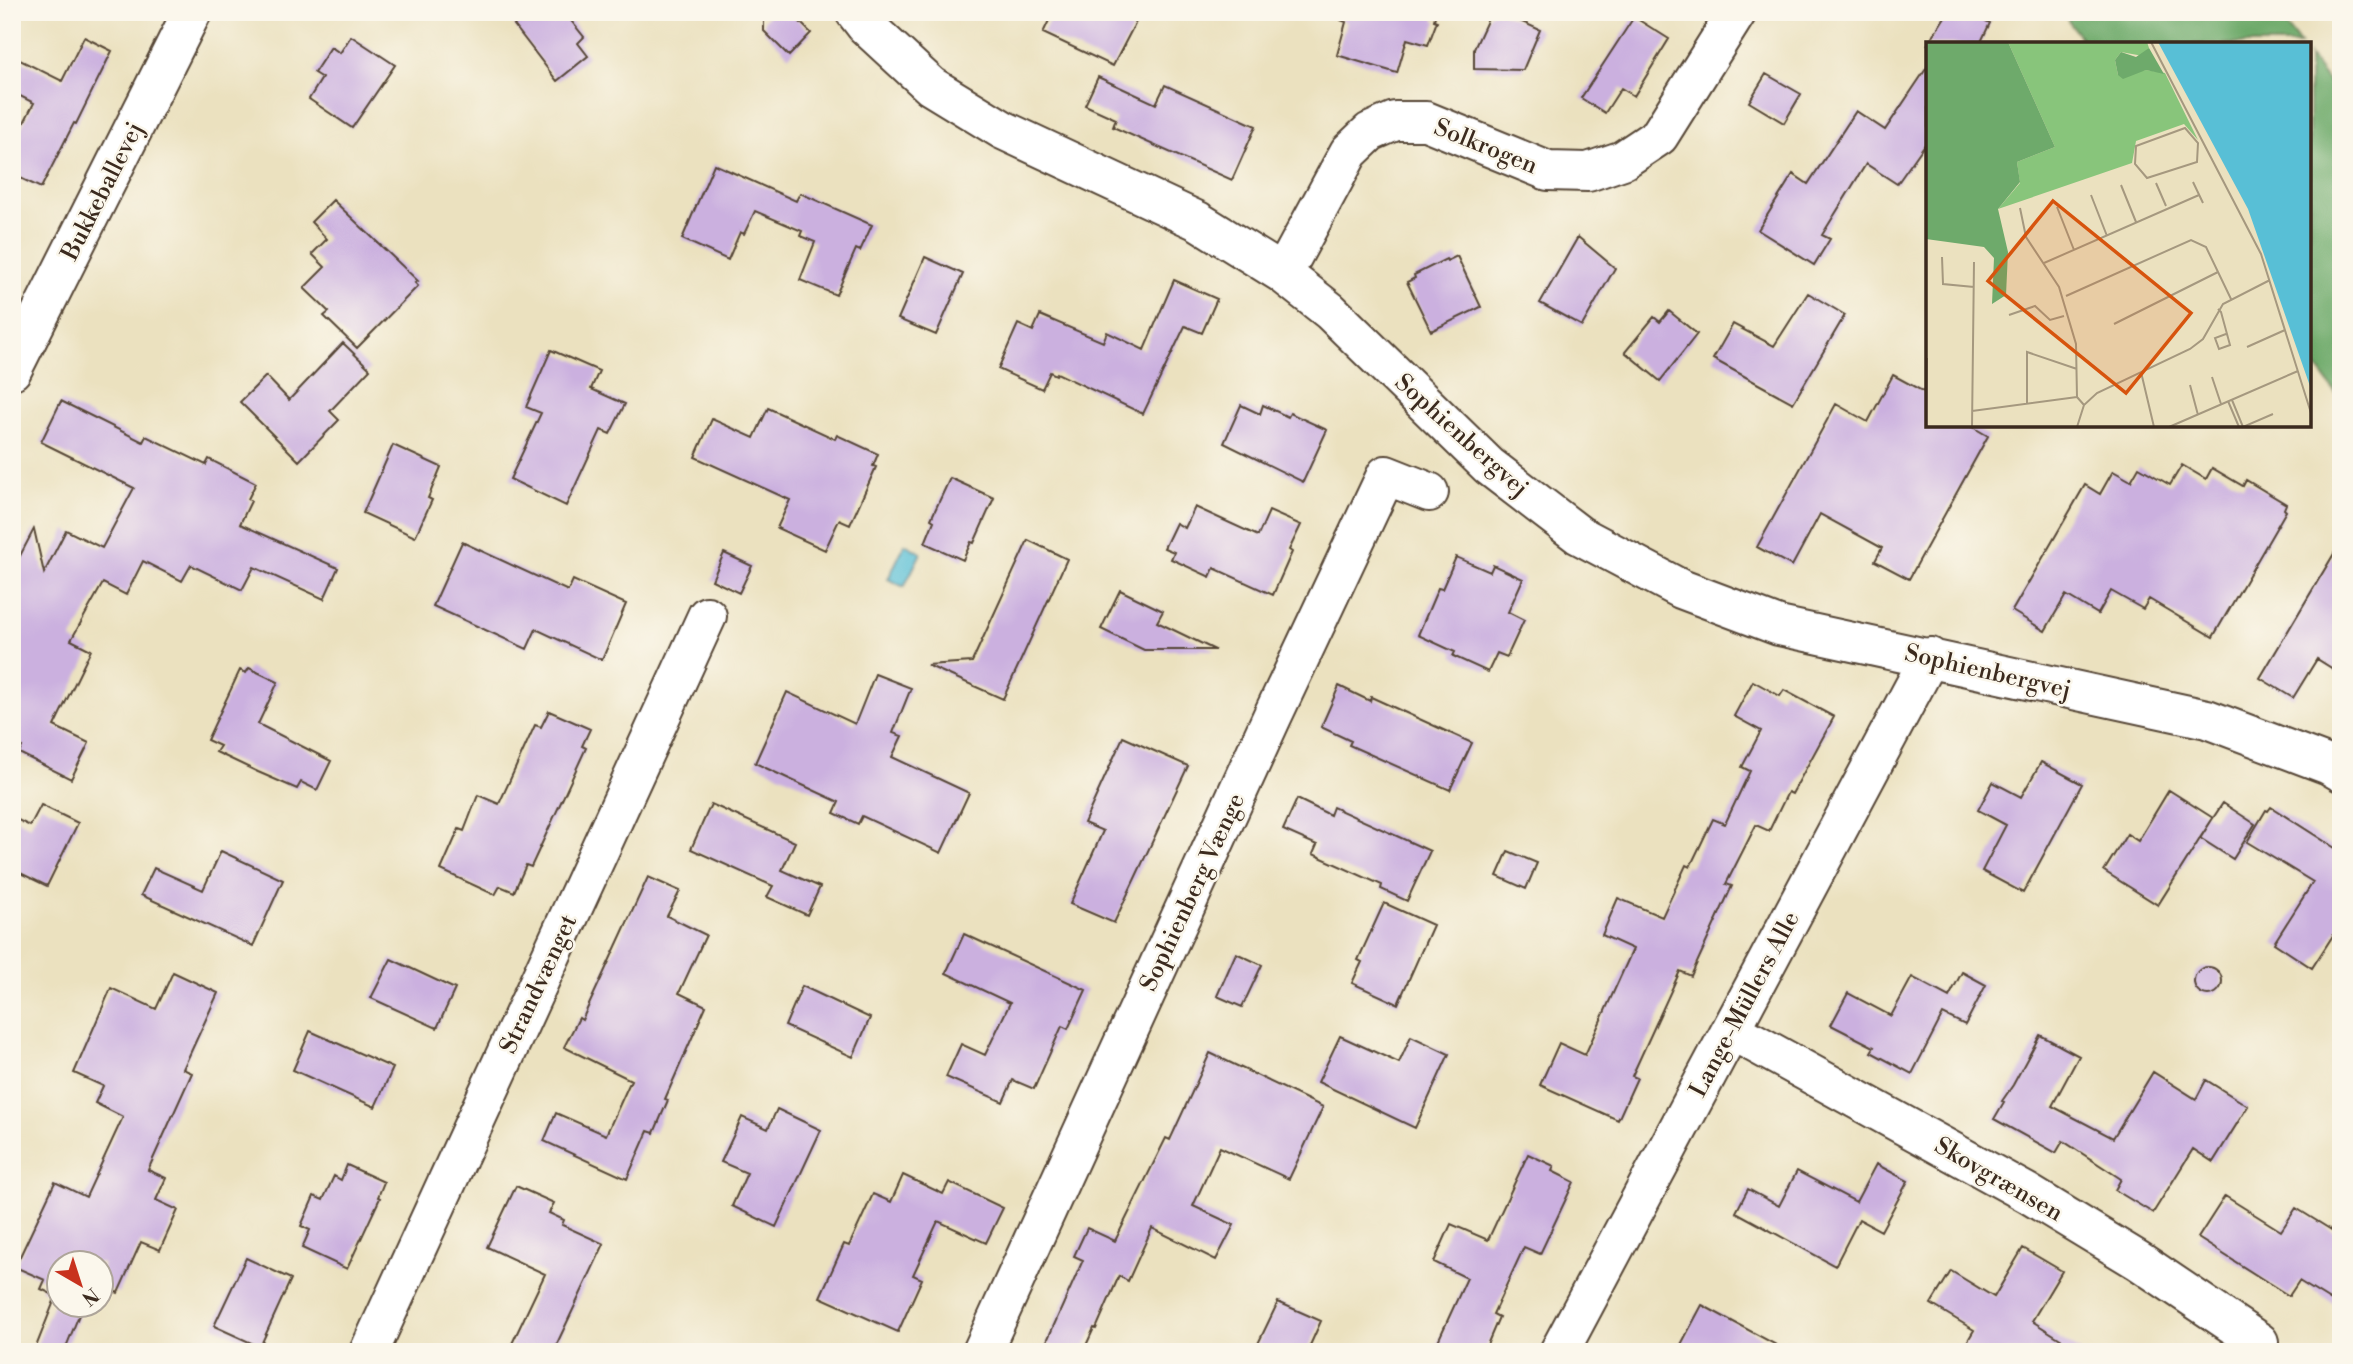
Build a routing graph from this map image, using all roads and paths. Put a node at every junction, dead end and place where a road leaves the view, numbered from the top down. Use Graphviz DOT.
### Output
graph roads {
  1 [pos="192,12"];
  2 [pos="855,12"];
  3 [pos="1737,12"];
  4 [pos="1283,274"];
  5 [pos="18,344"];
  6 [pos="1429,492"];
  7 [pos="707,616"];
  8 [pos="1930,657"];
  9 [pos="2341,772"];
  10 [pos="1731,1030"];
  11 [pos="2259,1342"];
  12 [pos="369,1352"];
  13 [pos="982,1352"];
  14 [pos="1559,1352"];
  1 -- 5 [label="street, Bukkeballevej"];
  2 -- 4 [label="street, Sophienbergvej"];
  3 -- 4 [label="street, Solkrogen"];
  4 -- 8 [label="street, Sophienbergvej"];
  6 -- 13 [label="street, Sophienberg Vænge"];
  7 -- 12 [label="street, Strandvænget"];
  8 -- 9 [label="street, Sophienbergvej"];
  8 -- 10 [label="street, Lange-Müllers Alle"];
  10 -- 11 [label="street, Skovgrænsen"];
  10 -- 14 [label="street, Lange-Müllers Alle"];
}
